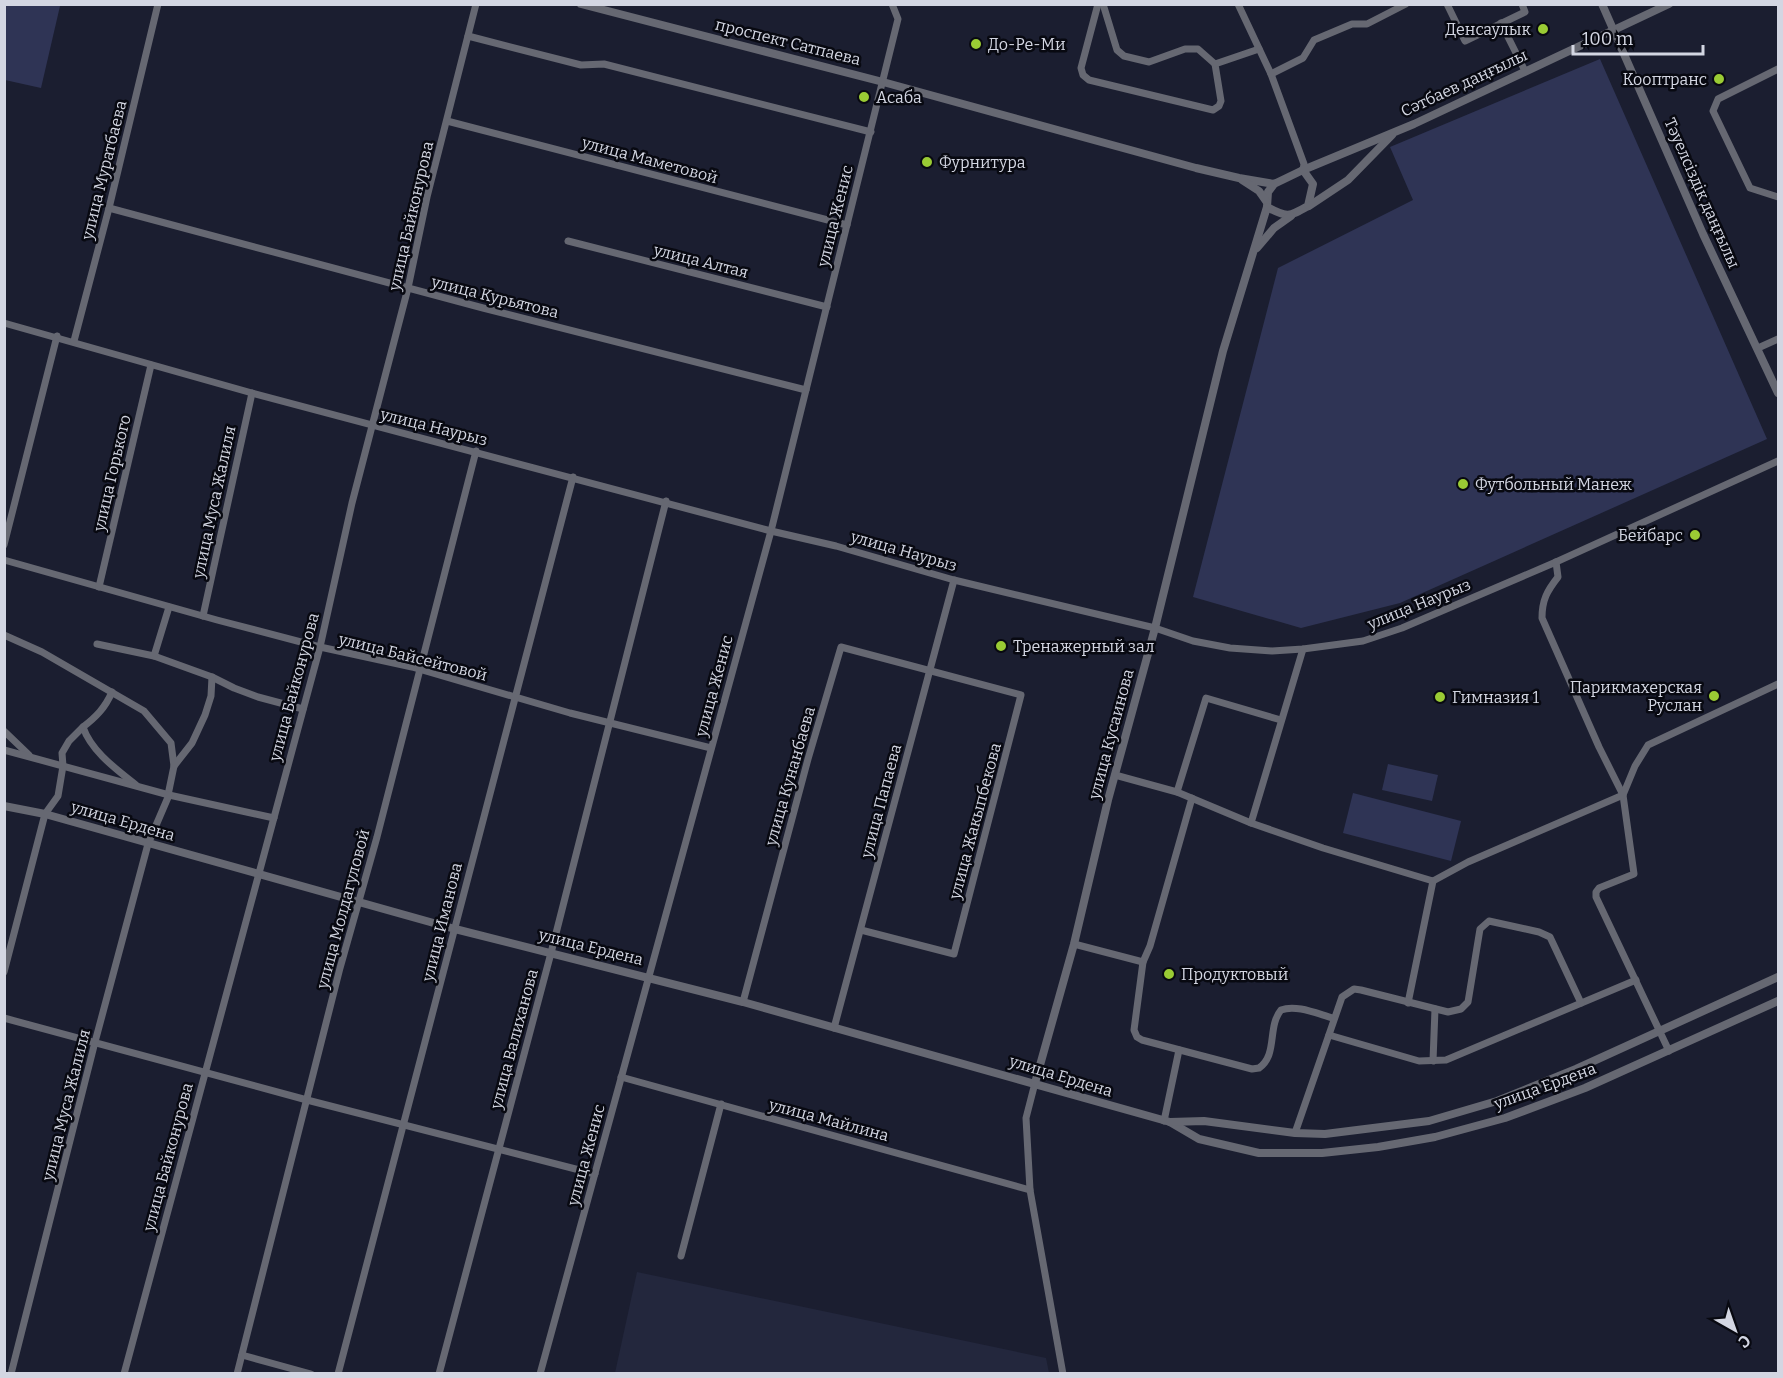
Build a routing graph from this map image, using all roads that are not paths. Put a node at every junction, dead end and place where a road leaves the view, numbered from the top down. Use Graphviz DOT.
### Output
graph roads {
  1 [pos="158,4"];
  2 [pos="476,4"];
  3 [pos="581,4"];
  4 [pos="892,4"];
  5 [pos="1098,4"];
  6 [pos="1103,4"];
  7 [pos="1238,4"];
  8 [pos="1407,4"];
  9 [pos="1447,4"];
  10 [pos="1522,4"];
  11 [pos="1602,4"];
  12 [pos="1669,4"];
  13 [pos="1501,23"];
  14 [pos="1613,30"];
  15 [pos="468,36"];
  16 [pos="1259,49"];
  17 [pos="1215,64"];
  18 [pos="1779,69"];
  19 [pos="1525,71"];
  20 [pos="1271,74"];
  21 [pos="883,82"];
  22 [pos="447,121"];
  23 [pos="1397,131"];
  24 [pos="871,132"];
  25 [pos="1303,170"];
  26 [pos="1239,178"];
  27 [pos="1274,184"];
  28 [pos="1779,196"];
  29 [pos="1266,204"];
  30 [pos="1308,207"];
  31 [pos="109,208"];
  32 [pos="1291,216"];
  33 [pos="847,225"];
  34 [pos="568,241"];
  35 [pos="1253,253"];
  36 [pos="408,288"];
  37 [pos="826,307"];
  38 [pos="4,323"];
  39 [pos="57,336"];
  40 [pos="1779,339"];
  41 [pos="74,341"];
  42 [pos="1758,348"];
  43 [pos="151,365"];
  44 [pos="806,390"];
  45 [pos="252,393"];
  46 [pos="1779,393"];
  47 [pos="372,425"];
  48 [pos="476,451"];
  49 [pos="1779,461"];
  50 [pos="573,477"];
  51 [pos="666,501"];
  52 [pos="771,531"];
  53 [pos="4,545"];
  54 [pos="4,560"];
  55 [pos="1556,562"];
  56 [pos="954,580"];
  57 [pos="99,587"];
  58 [pos="168,607"];
  59 [pos="203,616"];
  60 [pos="1155,628"];
  61 [pos="4,635"];
  62 [pos="97,644"];
  63 [pos="320,647"];
  64 [pos="1303,649"];
  65 [pos="154,656"];
  66 [pos="420,670"];
  67 [pos="930,671"];
  68 [pos="212,677"];
  69 [pos="1779,684"];
  70 [pos="112,692"];
  71 [pos="515,697"];
  72 [pos="303,709"];
  73 [pos="1281,720"];
  74 [pos="611,722"];
  75 [pos="83,727"];
  76 [pos="4,731"];
  77 [pos="711,748"];
  78 [pos="4,750"];
  79 [pos="31,756"];
  80 [pos="63,766"];
  81 [pos="174,766"];
  82 [pos="1115,775"];
  83 [pos="138,787"];
  84 [pos="1177,792"];
  85 [pos="168,795"];
  86 [pos="1623,795"];
  87 [pos="1192,798"];
  88 [pos="4,806"];
  89 [pos="45,814"];
  90 [pos="274,818"];
  91 [pos="1251,823"];
  92 [pos="148,844"];
  93 [pos="260,874"];
  94 [pos="1433,881"];
  95 [pos="358,902"];
  96 [pos="455,929"];
  97 [pos="861,930"];
  98 [pos="1074,944"];
  99 [pos="551,952"];
  100 [pos="1143,962"];
  101 [pos="4,972"];
  102 [pos="649,977"];
  103 [pos="1779,977"];
  104 [pos="1636,980"];
  105 [pos="1779,1001"];
  106 [pos="743,1002"];
  107 [pos="1408,1003"];
  108 [pos="1581,1003"];
  109 [pos="1435,1009"];
  110 [pos="4,1018"];
  111 [pos="1333,1018"];
  112 [pos="834,1028"];
  113 [pos="1660,1030"];
  114 [pos="1329,1035"];
  115 [pos="95,1042"];
  116 [pos="1179,1050"];
  117 [pos="1669,1051"];
  118 [pos="1433,1061"];
  119 [pos="205,1072"];
  120 [pos="621,1077"];
  121 [pos="1035,1083"];
  122 [pos="307,1100"];
  123 [pos="721,1104"];
  124 [pos="1167,1121"];
  125 [pos="404,1125"];
  126 [pos="1295,1133"];
  127 [pos="499,1149"];
  128 [pos="595,1174"];
  129 [pos="1030,1190"];
  130 [pos="681,1256"];
  131 [pos="242,1355"];
  132 [pos="540,1373"];
  133 [pos="11,1374"];
  134 [pos="124,1374"];
  135 [pos="237,1374"];
  136 [pos="310,1374"];
  137 [pos="339,1374"];
  138 [pos="439,1374"];
  139 [pos="1063,1374"];
  1 -- 31 [label="street, улица Муратбаева"];
  2 -- 15 [label="street, улица Байконурова"];
  3 -- 21 [label="street, проспект Сатпаева"];
  4 -- 21 [label="street, улица Женис"];
  5 -- 17 [label="street"];
  6 -- 17 [label="street"];
  7 -- 16 [label="street"];
  8 -- 20 [label="street"];
  9 -- 13 [label="street"];
  10 -- 13 [label="street"];
  11 -- 14 [label="street, Тәуелсіздік даңғылы"];
  12 -- 14 [label="street, Сәтбаев даңғылы"];
  13 -- 19 [label="street"];
  14 -- 19 [label="street, Сәтбаев даңғылы"];
  14 -- 42 [label="street, Тәуелсіздік даңғылы"];
  15 -- 22 [label="street, улица Байконурова"];
  15 -- 24 [label="street"];
  16 -- 17 [label="street"];
  16 -- 20 [label="street"];
  18 -- 28 [label="street"];
  19 -- 23 [label="street, Сәтбаев даңғылы"];
  20 -- 25 [label="street"];
  21 -- 24 [label="street, улица Женис"];
  21 -- 26 [label="street"];
  22 -- 33 [label="street, улица Маметовой"];
  22 -- 36 [label="street, улица Байконурова"];
  23 -- 25 [label="street, Сәтбаев даңғылы"];
  23 -- 30 [label="street"];
  24 -- 33 [label="street, улица Женис"];
  25 -- 27 [label="street"];
  25 -- 30 [label="street"];
  26 -- 27 [label="street"];
  26 -- 29 [label="street"];
  27 -- 29 [label="street"];
  29 -- 32 [label="street"];
  29 -- 35 [label="street, улица Кусаинова"];
  30 -- 32 [label="street"];
  31 -- 36 [label="street, улица Курьятова"];
  31 -- 41 [label="street, улица Муратбаева"];
  32 -- 35 [label="street"];
  33 -- 37 [label="street, улица Женис"];
  34 -- 37 [label="street, улица Алтая"];
  35 -- 60 [label="street, улица Кусаинова"];
  36 -- 44 [label="street, улица Курьятова"];
  36 -- 47 [label="street, улица Байконурова"];
  37 -- 44 [label="street, улица Женис"];
  38 -- 39 [label="street, улица Наурыз"];
  39 -- 41 [label="street, улица Наурыз"];
  39 -- 53 [label="street"];
  40 -- 42 [label="street"];
  41 -- 43 [label="street, улица Наурыз"];
  42 -- 46 [label="street, Тәуелсіздік даңғылы"];
  43 -- 45 [label="street, улица Наурыз"];
  43 -- 57 [label="street, улица Горького"];
  44 -- 52 [label="street, улица Женис"];
  45 -- 47 [label="street, улица Наурыз"];
  45 -- 59 [label="street, улица Муса Жалиля"];
  47 -- 48 [label="street, улица Наурыз"];
  47 -- 63 [label="street, улица Байконурова"];
  48 -- 50 [label="street, улица Наурыз"];
  48 -- 66 [label="street, улица Молдагуловой"];
  49 -- 55 [label="street, улица Наурыз"];
  50 -- 51 [label="street, улица Наурыз"];
  50 -- 71 [label="street, улица Иманова"];
  51 -- 52 [label="street, улица Наурыз"];
  51 -- 74 [label="street, улица Валиханова"];
  52 -- 56 [label="street, улица Наурыз"];
  52 -- 77 [label="street, улица Женис"];
  54 -- 57 [label="street, улица Байсейтовой"];
  55 -- 64 [label="street, улица Наурыз"];
  55 -- 86 [label="street"];
  56 -- 60 [label="street, улица Наурыз"];
  56 -- 67 [label="street, улица Папаева"];
  57 -- 58 [label="street, улица Байсейтовой"];
  58 -- 59 [label="street, улица Байсейтовой"];
  58 -- 65 [label="street"];
  59 -- 63 [label="street, улица Байсейтовой"];
  60 -- 64 [label="street, улица Наурыз"];
  60 -- 82 [label="street, улица Кусаинова"];
  61 -- 70 [label="street"];
  62 -- 65 [label="street"];
  63 -- 66 [label="street, улица Байсейтовой"];
  63 -- 72 [label="street, улица Байконурова"];
  64 -- 73 [label="street"];
  65 -- 68 [label="street"];
  66 -- 71 [label="street, улица Байсейтовой"];
  66 -- 95 [label="street, улица Молдагуловой"];
  67 -- 97 [label="street, улица Папаева"];
  67 -- 97 [label="street, улица Жакыпбекова"];
  67 -- 106 [label="street, улица Кунанбаева"];
  68 -- 72 [label="street"];
  68 -- 81 [label="street"];
  69 -- 86 [label="street"];
  70 -- 75 [label="street"];
  70 -- 81 [label="street"];
  71 -- 74 [label="street, улица Байсейтовой"];
  71 -- 96 [label="street, улица Иманова"];
  72 -- 90 [label="street, улица Байконурова"];
  73 -- 84 [label="street"];
  73 -- 91 [label="street"];
  74 -- 77 [label="street, улица Байсейтовой"];
  74 -- 99 [label="street, улица Валиханова"];
  75 -- 80 [label="street"];
  75 -- 83 [label="street"];
  76 -- 79 [label="street"];
  77 -- 102 [label="street, улица Женис"];
  78 -- 79 [label="street"];
  79 -- 80 [label="street"];
  80 -- 83 [label="street"];
  80 -- 89 [label="street"];
  81 -- 85 [label="street, улица Муса Жалиля"];
  82 -- 84 [label="street"];
  82 -- 98 [label="street, улица Кусаинова"];
  83 -- 85 [label="street"];
  84 -- 87 [label="street"];
  85 -- 90 [label="street"];
  85 -- 92 [label="street, улица Муса Жалиля"];
  86 -- 94 [label="street"];
  86 -- 104 [label="street"];
  87 -- 91 [label="street"];
  87 -- 100 [label="street"];
  88 -- 89 [label="street, улица Ердена"];
  89 -- 92 [label="street, улица Ердена"];
  89 -- 101 [label="street"];
  90 -- 93 [label="street, улица Байконурова"];
  91 -- 94 [label="street"];
  92 -- 93 [label="street, улица Ердена"];
  92 -- 115 [label="street, улица Муса Жалиля"];
  93 -- 95 [label="street, улица Ердена"];
  93 -- 119 [label="street, улица Байконурова"];
  94 -- 107 [label="street"];
  95 -- 96 [label="street, улица Ердена"];
  95 -- 122 [label="street, улица Молдагуловой"];
  96 -- 99 [label="street, улица Ердена"];
  96 -- 125 [label="street, улица Иманова"];
  97 -- 112 [label="street, улица Папаева"];
  98 -- 100 [label="street"];
  98 -- 121 [label="street, улица Кусаинова"];
  99 -- 102 [label="street, улица Ердена"];
  99 -- 127 [label="street, улица Валиханова"];
  100 -- 116 [label="street"];
  102 -- 106 [label="street, улица Ердена"];
  102 -- 120 [label="street, улица Женис"];
  103 -- 113 [label="street, улица Ердена"];
  104 -- 108 [label="street"];
  104 -- 113 [label="street"];
  105 -- 117 [label="street, улица Ердена"];
  106 -- 112 [label="street, улица Ердена"];
  107 -- 109 [label="street"];
  107 -- 111 [label="street"];
  108 -- 109 [label="street"];
  108 -- 118 [label="street"];
  109 -- 118 [label="street"];
  110 -- 115 [label="street"];
  111 -- 114 [label="street"];
  111 -- 116 [label="street"];
  112 -- 121 [label="street, улица Ердена"];
  113 -- 117 [label="street"];
  113 -- 126 [label="street, улица Ердена"];
  114 -- 118 [label="street"];
  114 -- 126 [label="street"];
  115 -- 119 [label="street"];
  115 -- 133 [label="street, улица Муса Жалиля"];
  116 -- 124 [label="street"];
  117 -- 124 [label="street, улица Ердена"];
  119 -- 122 [label="street"];
  119 -- 134 [label="street, улица Байконурова"];
  120 -- 123 [label="street, улица Майлина"];
  120 -- 128 [label="street, улица Женис"];
  121 -- 124 [label="street, улица Ердена"];
  121 -- 129 [label="street"];
  122 -- 125 [label="street"];
  122 -- 131 [label="street, улица Молдагуловой"];
  123 -- 129 [label="street, улица Майлина"];
  123 -- 130 [label="street"];
  124 -- 126 [label="street, улица Ердена"];
  125 -- 127 [label="street"];
  125 -- 137 [label="street, улица Иманова"];
  127 -- 128 [label="street"];
  127 -- 138 [label="street, улица Валиханова"];
  128 -- 132 [label="street, улица Женис"];
  129 -- 139 [label="street"];
  131 -- 135 [label="street, улица Молдагуловой"];
  131 -- 136 [label="street"];
}
